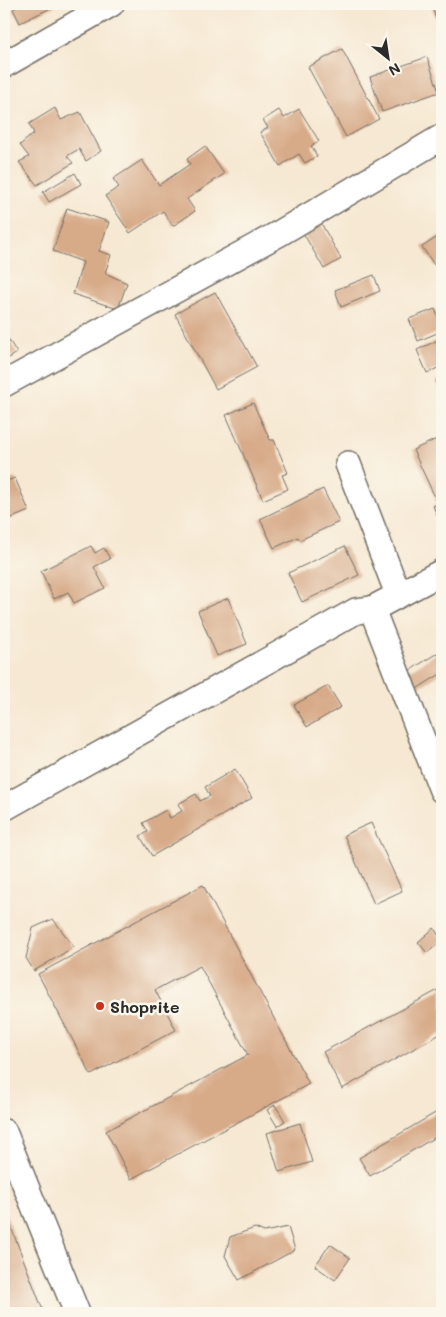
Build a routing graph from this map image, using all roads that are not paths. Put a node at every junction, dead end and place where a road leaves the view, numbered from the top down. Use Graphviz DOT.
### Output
graph roads {
  1 [pos="110,4"];
  2 [pos="4,65"];
  3 [pos="442,137"];
  4 [pos="4,384"];
  5 [pos="348,464"];
  6 [pos="442,572"];
  7 [pos="398,594"];
  8 [pos="372,609"];
  9 [pos="442,790"];
  10 [pos="4,808"];
  11 [pos="4,1132"];
  12 [pos="77,1313"];
  1 -- 2 [label="street"];
  3 -- 4 [label="street"];
  5 -- 7 [label="street"];
  6 -- 7 [label="street"];
  7 -- 8 [label="street"];
  8 -- 9 [label="street"];
  8 -- 10 [label="street"];
  11 -- 12 [label="street"];
}
